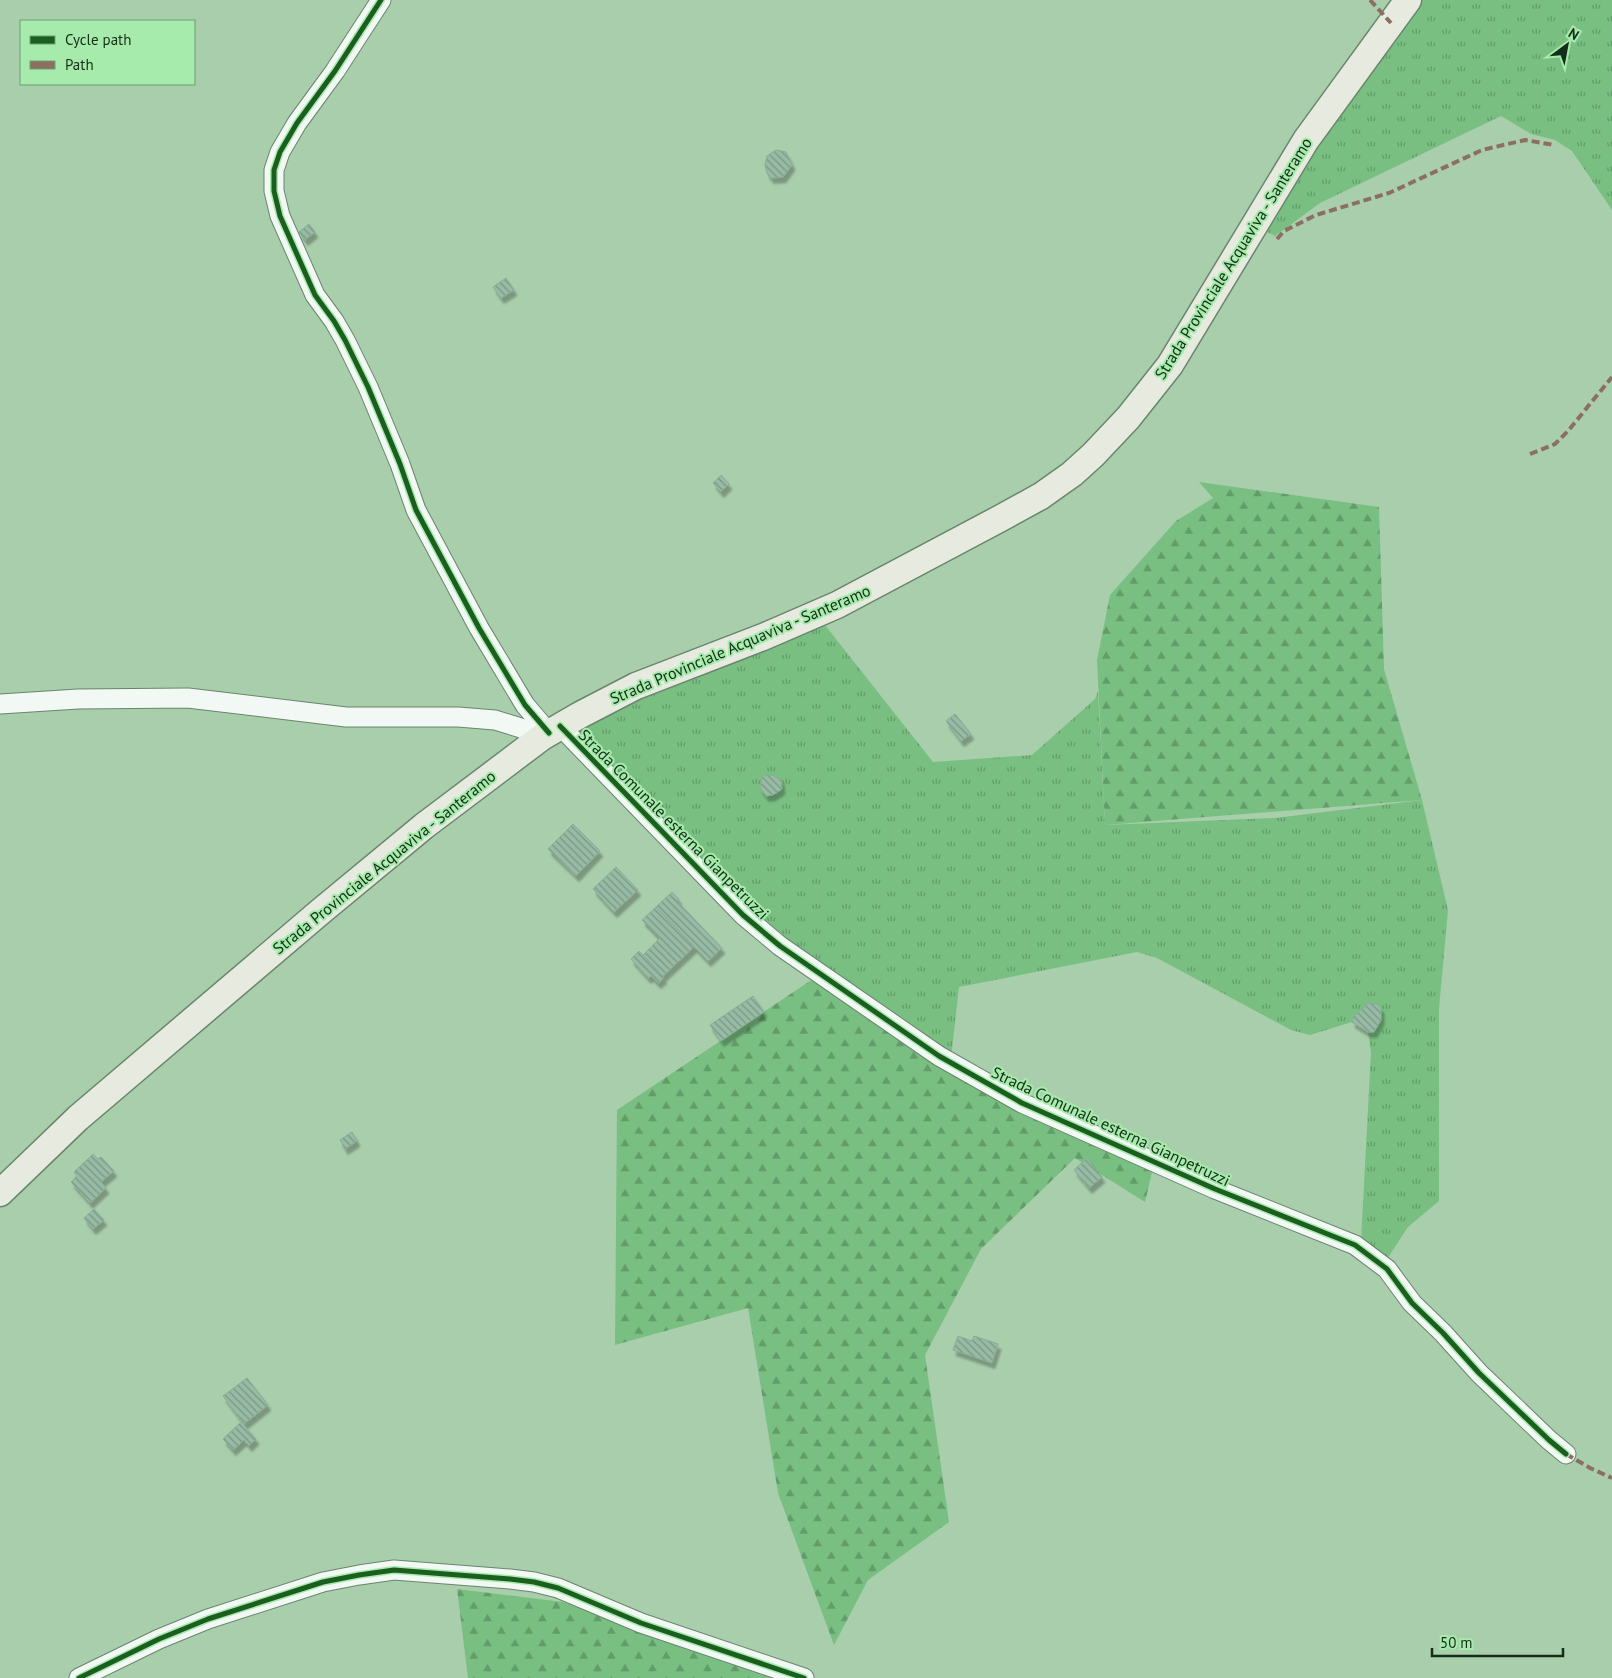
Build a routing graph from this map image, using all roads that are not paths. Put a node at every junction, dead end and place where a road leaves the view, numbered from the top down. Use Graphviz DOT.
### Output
graph roads {
  1 [pos="381,0"];
  2 [pos="1408,0"];
  3 [pos="0,704"];
  4 [pos="550,732"];
  5 [pos="0,1193"];
  6 [pos="1566,1454"];
  7 [pos="80,1678"];
  8 [pos="804,1678"];
  1 -- 4 [label="street, Strada Comunale esterna Gianpetruzzi"];
  2 -- 4 [label="main road, Strada Provinciale Acquaviva - Santeramo"];
  3 -- 4 [label="street"];
  4 -- 5 [label="main road, Strada Provinciale Acquaviva - Santeramo"];
  4 -- 6 [label="street, Strada Comunale esterna Gianpetruzzi"];
  7 -- 8 [label="street"];
}
